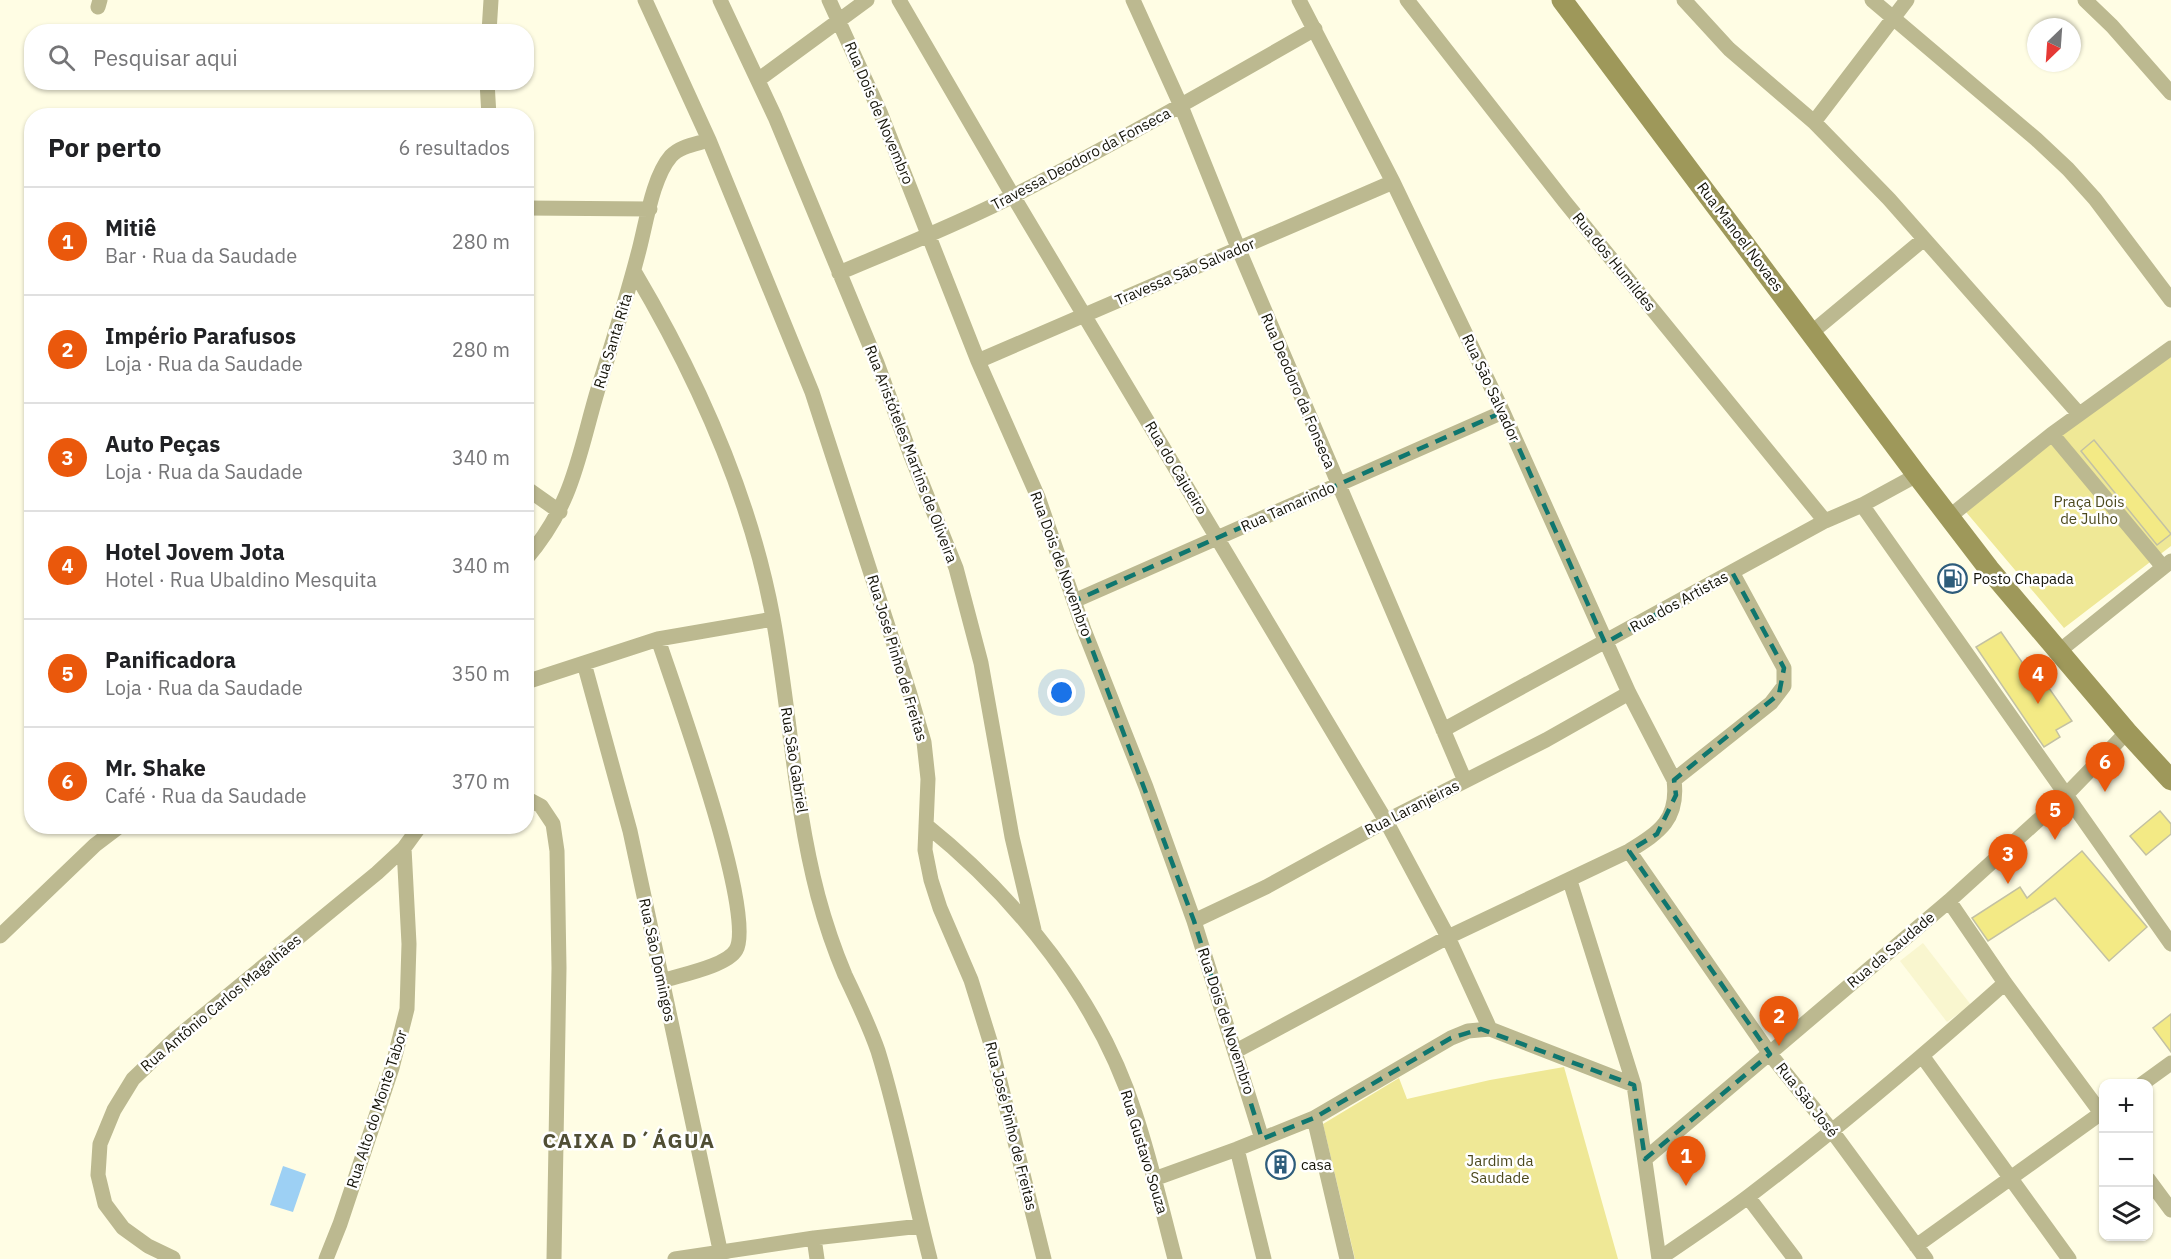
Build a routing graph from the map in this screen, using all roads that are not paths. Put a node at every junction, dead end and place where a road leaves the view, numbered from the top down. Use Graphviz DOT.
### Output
graph roads {
  1 [pos="491,0"];
  2 [pos="645,0"];
  3 [pos="720,0"];
  4 [pos="829,0"];
  5 [pos="867,0"];
  6 [pos="900,0"];
  7 [pos="1133,0"];
  8 [pos="1299,0"];
  9 [pos="1407,0"];
  10 [pos="1562,0"];
  11 [pos="1684,0"];
  12 [pos="1872,0"];
  13 [pos="1907,0"];
  14 [pos="2085,0"];
  15 [pos="1893,18"];
  16 [pos="839,20"];
  17 [pos="490,24"];
  18 [pos="1315,30"];
  19 [pos="758,80"];
  20 [pos="487,90"];
  21 [pos="2171,93"];
  22 [pos="1181,106"];
  23 [pos="489,108"];
  24 [pos="1814,122"];
  25 [pos="709,140"];
  26 [pos="1392,182"];
  27 [pos="1013,196"];
  28 [pos="534,208"];
  29 [pos="650,210"];
  30 [pos="929,236"];
  31 [pos="1924,239"];
  32 [pos="1239,250"];
  33 [pos="634,271"];
  34 [pos="839,273"];
  35 [pos="2171,300"];
  36 [pos="1085,314"];
  37 [pos="1811,333"];
  38 [pos="2171,348"];
  39 [pos="978,361"];
  40 [pos="1503,412"];
  41 [pos="2079,414"];
  42 [pos="2052,434"];
  43 [pos="1917,476"];
  44 [pos="1338,484"];
  45 [pos="534,494"];
  46 [pos="1862,505"];
  47 [pos="560,512"];
  48 [pos="1949,517"];
  49 [pos="1825,521"];
  50 [pos="1218,539"];
  51 [pos="534,550"];
  52 [pos="2167,564"];
  53 [pos="1732,572"];
  54 [pos="1074,601"];
  55 [pos="773,619"];
  56 [pos="658,639"];
  57 [pos="1605,643"];
  58 [pos="2058,652"];
  59 [pos="584,663"];
  60 [pos="534,679"];
  61 [pos="1629,693"];
  62 [pos="1443,730"];
  63 [pos="2127,732"];
  64 [pos="1674,780"];
  65 [pos="2171,780"];
  66 [pos="1465,781"];
  67 [pos="2066,795"];
  68 [pos="534,802"];
  69 [pos="1386,821"];
  70 [pos="927,825"];
  71 [pos="109,834"];
  72 [pos="414,834"];
  73 [pos="404,848"];
  74 [pos="1629,851"];
  75 [pos="1570,881"];
  76 [pos="1949,901"];
  77 [pos="1194,921"];
  78 [pos="1034,930"];
  79 [pos="0,936"];
  80 [pos="1449,937"];
  81 [pos="2171,945"];
  82 [pos="662,981"];
  83 [pos="2005,983"];
  84 [pos="1490,1029"];
  85 [pos="1236,1051"];
  86 [pos="1770,1054"];
  87 [pos="1923,1057"];
  88 [pos="2171,1063"];
  89 [pos="2148,1079"];
  90 [pos="1634,1085"];
  91 [pos="2099,1109"];
  92 [pos="2099,1117"];
  93 [pos="1314,1118"];
  94 [pos="1832,1131"];
  95 [pos="1262,1139"];
  96 [pos="1237,1149"];
  97 [pos="1645,1159"];
  98 [pos="1154,1179"];
  99 [pos="2011,1179"];
  100 [pos="2153,1186"];
  101 [pos="1748,1197"];
  102 [pos="2171,1210"];
  103 [pos="921,1226"];
  104 [pos="814,1238"];
  105 [pos="1916,1246"];
  106 [pos="721,1255"];
  107 [pos="173,1258"];
  108 [pos="326,1259"];
  109 [pos="554,1259"];
  110 [pos="675,1259"];
  111 [pos="816,1259"];
  112 [pos="930,1259"];
  113 [pos="1044,1259"];
  114 [pos="1175,1259"];
  115 [pos="1264,1259"];
  116 [pos="1347,1259"];
  117 [pos="1659,1259"];
  118 [pos="1795,1259"];
  119 [pos="1926,1259"];
  120 [pos="2069,1259"];
  1 -- 17 [label="street"];
  2 -- 25 [label="street, Rua José Pinho de Freitas"];
  3 -- 19 [label="street, Rua Aristóteles Martins de Oliveira"];
  4 -- 16 [label="street, Rua Dois de Novembro"];
  5 -- 16 [label="street"];
  6 -- 27 [label="street, Rua do Cajueiro"];
  7 -- 22 [label="street, Rua Deodoro da Fonseca"];
  8 -- 18 [label="street, Rua São Salvador"];
  9 -- 49 [label="street, Rua dos Humildes"];
  10 -- 37 [label="street, Rua Manoel Novaes"];
  11 -- 24 [label="street"];
  12 -- 15 [label="street"];
  13 -- 15 [label="street"];
  14 -- 21 [label="street"];
  15 -- 24 [label="street"];
  15 -- 35 [label="street"];
  16 -- 19 [label="street"];
  16 -- 30 [label="street, Rua Dois de Novembro"];
  18 -- 22 [label="street, Travessa Deodoro da Fonseca"];
  18 -- 26 [label="street, Rua São Salvador"];
  19 -- 34 [label="street, Rua Aristóteles Martins de Oliveira"];
  20 -- 23 [label="street"];
  22 -- 27 [label="street, Travessa Deodoro da Fonseca"];
  22 -- 32 [label="street, Rua Deodoro da Fonseca"];
  24 -- 31 [label="street"];
  25 -- 29 [label="street, Rua Santa Rita"];
  25 -- 70 [label="street, Rua José Pinho de Freitas"];
  26 -- 32 [label="street, Travessa São Salvador"];
  26 -- 40 [label="street, Rua São Salvador"];
  27 -- 30 [label="street, Travessa Deodoro da Fonseca"];
  27 -- 36 [label="street, Rua do Cajueiro"];
  28 -- 29 [label="street"];
  29 -- 33 [label="street, Rua Santa Rita"];
  30 -- 34 [label="street, Travessa Deodoro da Fonseca"];
  30 -- 39 [label="street, Rua Dois de Novembro"];
  31 -- 37 [label="street"];
  31 -- 41 [label="street"];
  32 -- 36 [label="street, Travessa São Salvador"];
  32 -- 44 [label="street, Rua Deodoro da Fonseca"];
  33 -- 47 [label="street, Rua Santa Rita"];
  33 -- 55 [label="street, Rua São Gabriel"];
  34 -- 78 [label="street, Rua Aristóteles Martins de Oliveira"];
  36 -- 39 [label="street, Travessa São Salvador"];
  36 -- 50 [label="street, Rua do Cajueiro"];
  37 -- 43 [label="street, Rua Manoel Novaes"];
  38 -- 41 [label="street"];
  39 -- 54 [label="street, Rua Dois de Novembro"];
  40 -- 44 [label="street, Rua Tamarindo"];
  40 -- 57 [label="street, Rua São Salvador"];
  41 -- 42 [label="street"];
  42 -- 48 [label="street"];
  42 -- 52 [label="street"];
  43 -- 46 [label="street, Rua dos Artistas"];
  43 -- 48 [label="street"];
  44 -- 50 [label="street, Rua Tamarindo"];
  44 -- 62 [label="street, Rua Deodoro da Fonseca"];
  45 -- 47 [label="street"];
  46 -- 49 [label="street, Rua dos Artistas"];
  46 -- 67 [label="street"];
  47 -- 51 [label="street, Rua Santa Rita"];
  48 -- 58 [label="street"];
  49 -- 53 [label="street, Rua dos Artistas"];
  50 -- 54 [label="street, Rua Tamarindo"];
  50 -- 69 [label="street, Rua do Cajueiro"];
  52 -- 58 [label="street"];
  53 -- 57 [label="street, Rua dos Artistas"];
  53 -- 64 [label="street"];
  54 -- 77 [label="street, Rua Dois de Novembro"];
  55 -- 56 [label="street"];
  55 -- 103 [label="street, Rua São Gabriel"];
  56 -- 59 [label="street"];
  56 -- 82 [label="street"];
  57 -- 61 [label="street, Rua São Salvador"];
  57 -- 62 [label="street, Rua dos Artistas"];
  58 -- 63 [label="street"];
  59 -- 60 [label="street"];
  59 -- 82 [label="street, Rua São Domingos"];
  61 -- 64 [label="street, Rua São Salvador"];
  61 -- 66 [label="street, Rua Laranjeiras"];
  62 -- 66 [label="street, Rua Deodoro da Fonseca"];
  63 -- 65 [label="street"];
  63 -- 67 [label="street, Rua da Saudade"];
  64 -- 74 [label="street"];
  66 -- 69 [label="street, Rua Laranjeiras"];
  67 -- 76 [label="street, Rua da Saudade"];
  67 -- 81 [label="street"];
  68 -- 109 [label="street"];
  69 -- 77 [label="street, Rua Laranjeiras"];
  69 -- 80 [label="street, Rua do Cajueiro"];
  70 -- 78 [label="street, Rua Gustavo Souza"];
  70 -- 113 [label="street, Rua José Pinho de Freitas"];
  71 -- 79 [label="street"];
  72 -- 73 [label="street, Rua Antônio Carlos Magalhães"];
  73 -- 107 [label="street, Rua Antônio Carlos Magalhães"];
  73 -- 108 [label="street, Rua Alto do Monte Tabor"];
  74 -- 75 [label="street"];
  74 -- 86 [label="street, Rua São José"];
  75 -- 80 [label="street"];
  75 -- 90 [label="street"];
  76 -- 83 [label="street"];
  76 -- 86 [label="street, Rua da Saudade"];
  77 -- 85 [label="street, Rua Dois de Novembro"];
  78 -- 98 [label="street, Rua Gustavo Souza"];
  80 -- 84 [label="street, Rua do Cajueiro"];
  80 -- 85 [label="street"];
  82 -- 106 [label="street, Rua São Domingos"];
  83 -- 87 [label="street"];
  83 -- 91 [label="street"];
  84 -- 90 [label="street"];
  84 -- 93 [label="street"];
  85 -- 95 [label="street, Rua Dois de Novembro"];
  86 -- 94 [label="street, Rua São José"];
  86 -- 97 [label="street, Rua da Saudade"];
  87 -- 94 [label="street"];
  87 -- 99 [label="street"];
  88 -- 89 [label="street"];
  90 -- 97 [label="street"];
  92 -- 99 [label="street"];
  93 -- 95 [label="street"];
  93 -- 116 [label="street"];
  94 -- 101 [label="street"];
  94 -- 105 [label="street, Rua São José"];
  95 -- 96 [label="street"];
  96 -- 98 [label="street"];
  96 -- 115 [label="street"];
  97 -- 117 [label="street"];
  98 -- 114 [label="street, Rua Gustavo Souza"];
  99 -- 105 [label="street"];
  99 -- 120 [label="street"];
  100 -- 102 [label="street"];
  101 -- 117 [label="street"];
  101 -- 118 [label="street"];
  103 -- 104 [label="street"];
  103 -- 112 [label="street, Rua São Gabriel"];
  104 -- 106 [label="street"];
  104 -- 111 [label="street"];
  105 -- 119 [label="street, Rua São José"];
  106 -- 110 [label="street"];
}
